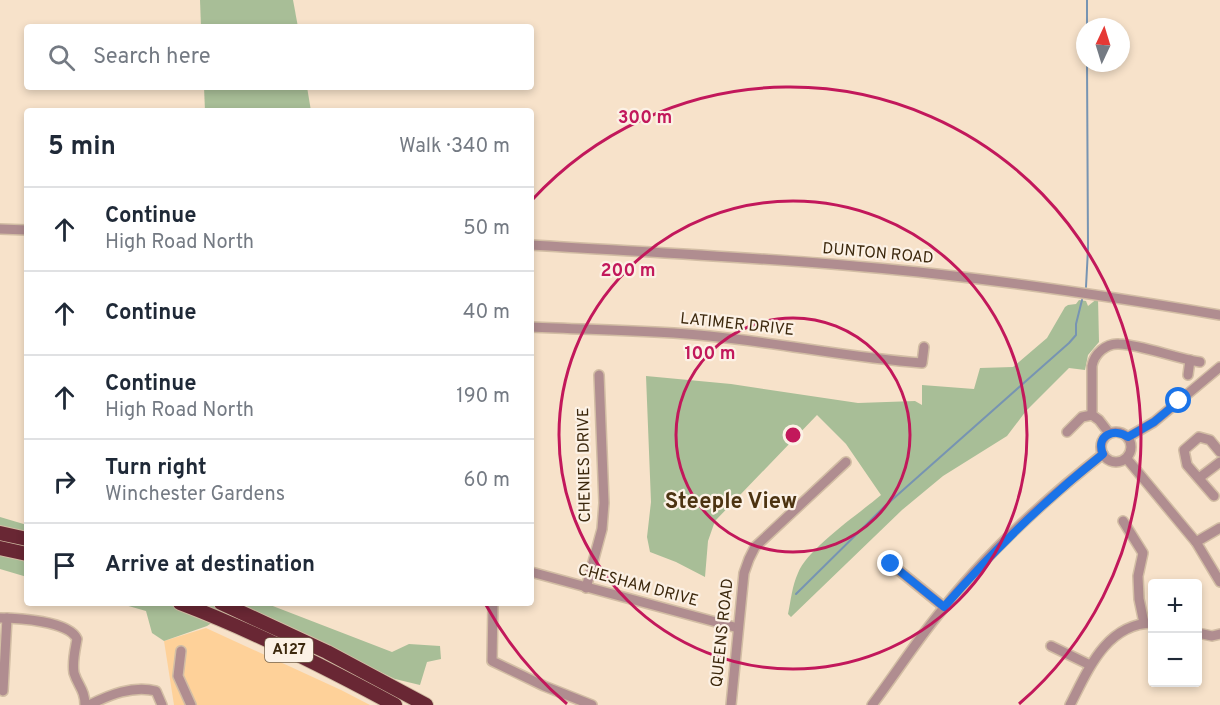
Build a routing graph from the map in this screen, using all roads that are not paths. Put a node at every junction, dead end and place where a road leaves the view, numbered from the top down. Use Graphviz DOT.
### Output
graph roads {
  1 [pos="0,229"];
  2 [pos="24,230"];
  3 [pos="534,245"];
  4 [pos="1220,315"];
  5 [pos="534,327"];
  6 [pos="924,347"];
  7 [pos="1220,367"];
  8 [pos="599,375"];
  9 [pos="1188,375"];
  10 [pos="1092,415"];
  11 [pos="1067,432"];
  12 [pos="1109,433"];
  13 [pos="1128,437"];
  14 [pos="1220,452"];
  15 [pos="1103,454"];
  16 [pos="1127,459"];
  17 [pos="846,462"];
  18 [pos="1220,462"];
  19 [pos="1199,478"];
  20 [pos="1214,496"];
  21 [pos="1123,521"];
  22 [pos="1220,528"];
  23 [pos="0,533"];
  24 [pos="24,538"];
  25 [pos="1196,542"];
  26 [pos="0,548"];
  27 [pos="24,553"];
  28 [pos="891,564"];
  29 [pos="534,573"];
  30 [pos="1220,582"];
  31 [pos="586,588"];
  32 [pos="187,606"];
  33 [pos="227,606"];
  34 [pos="493,606"];
  35 [pos="944,607"];
  36 [pos="3,618"];
  37 [pos="1148,623"];
  38 [pos="738,628"];
  39 [pos="1202,634"];
  40 [pos="1220,634"];
  41 [pos="1051,646"];
  42 [pos="181,651"];
  43 [pos="1090,665"];
  44 [pos="3,691"];
  45 [pos="113,694"];
  46 [pos="87,705"];
  47 [pos="117,705"];
  48 [pos="162,705"];
  49 [pos="191,705"];
  50 [pos="395,705"];
  51 [pos="426,705"];
  52 [pos="592,705"];
  53 [pos="731,705"];
  54 [pos="872,705"];
  55 [pos="1070,705"];
  1 -- 2 [label="street"];
  3 -- 4 [label="street, DUNTON ROAD"];
  5 -- 6 [label="street, LATIMER DRIVE"];
  7 -- 13 [label="street"];
  8 -- 31 [label="street, CHENIES DRIVE"];
  9 -- 10 [label="street"];
  10 -- 11 [label="street"];
  10 -- 12 [label="street"];
  12 -- 13 [label="street"];
  12 -- 15 [label="street"];
  13 -- 16 [label="street"];
  14 -- 19 [label="street"];
  15 -- 16 [label="street"];
  15 -- 35 [label="street"];
  16 -- 25 [label="street"];
  17 -- 38 [label="street, QUEENS ROAD"];
  18 -- 19 [label="street"];
  19 -- 20 [label="street"];
  21 -- 37 [label="street"];
  22 -- 25 [label="street"];
  23 -- 24 [label="highway"];
  25 -- 30 [label="street"];
  26 -- 27 [label="highway"];
  28 -- 35 [label="street"];
  29 -- 31 [label="street, CHESHAM DRIVE"];
  31 -- 38 [label="street, CHESHAM DRIVE"];
  32 -- 50 [label="highway, A127"];
  33 -- 51 [label="highway, A127"];
  34 -- 52 [label="street"];
  35 -- 54 [label="street"];
  36 -- 44 [label="street"];
  36 -- 46 [label="street"];
  37 -- 43 [label="street"];
  38 -- 53 [label="street, QUEENS ROAD"];
  39 -- 40 [label="street"];
  41 -- 43 [label="street"];
  42 -- 49 [label="street"];
  43 -- 55 [label="street"];
  45 -- 46 [label="street"];
  45 -- 47 [label="street"];
  45 -- 48 [label="street"];
}
